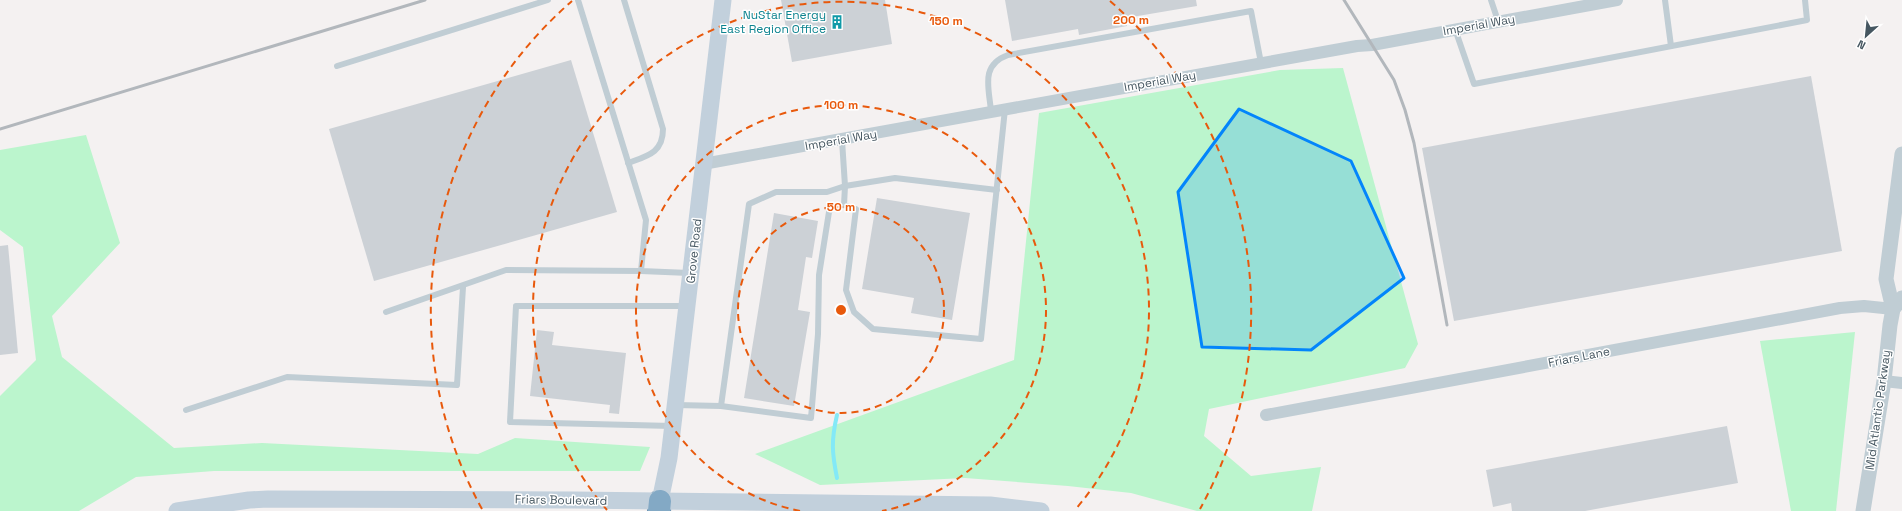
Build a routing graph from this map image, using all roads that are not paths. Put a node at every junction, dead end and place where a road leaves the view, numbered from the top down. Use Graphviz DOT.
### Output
graph roads {
  1 [pos="548,0"];
  2 [pos="578,0"];
  3 [pos="624,0"];
  4 [pos="722,0"];
  5 [pos="1491,0"];
  6 [pos="1617,0"];
  7 [pos="1665,0"];
  8 [pos="1805,0"];
  9 [pos="1498,21"];
  10 [pos="1455,29"];
  11 [pos="1671,46"];
  12 [pos="1261,63"];
  13 [pos="336,66"];
  14 [pos="1005,109"];
  15 [pos="991,111"];
  16 [pos="842,140"];
  17 [pos="1902,154"];
  18 [pos="628,162"];
  19 [pos="703,164"];
  20 [pos="845,186"];
  21 [pos="997,190"];
  22 [pos="844,205"];
  23 [pos="640,271"];
  24 [pos="691,273"];
  25 [pos="462,287"];
  26 [pos="1898,304"];
  27 [pos="687,306"];
  28 [pos="386,312"];
  29 [pos="1884,381"];
  30 [pos="1902,383"];
  31 [pos="676,404"];
  32 [pos="721,406"];
  33 [pos="186,410"];
  34 [pos="1266,415"];
  35 [pos="673,426"];
  36 [pos="660,506"];
  37 [pos="722,507"];
  38 [pos="789,507"];
  39 [pos="177,511"];
  40 [pos="1041,511"];
  41 [pos="1863,511"];
  1 -- 13 [label="lane"];
  2 -- 18 [label="lane"];
  3 -- 18 [label="lane"];
  4 -- 19 [label="main road, Grove Road"];
  5 -- 9 [label="lane"];
  6 -- 9 [label="street, Imperial Way"];
  7 -- 11 [label="lane"];
  8 -- 11 [label="lane"];
  9 -- 10 [label="street, Imperial Way"];
  10 -- 11 [label="lane"];
  10 -- 12 [label="street, Imperial Way"];
  12 -- 14 [label="street, Imperial Way"];
  12 -- 15 [label="lane"];
  14 -- 15 [label="street, Imperial Way"];
  14 -- 21 [label="lane"];
  15 -- 16 [label="street, Imperial Way"];
  16 -- 19 [label="street, Imperial Way"];
  16 -- 20 [label="lane"];
  17 -- 26 [label="street, Mid Atlantic Parkway"];
  18 -- 23 [label="lane"];
  19 -- 24 [label="main road, Grove Road"];
  20 -- 21 [label="lane"];
  20 -- 22 [label="lane"];
  20 -- 32 [label="lane"];
  21 -- 22 [label="lane"];
  22 -- 32 [label="lane"];
  23 -- 24 [label="lane"];
  23 -- 25 [label="lane"];
  24 -- 27 [label="main road, Grove Road"];
  25 -- 28 [label="lane"];
  25 -- 33 [label="lane"];
  26 -- 29 [label="street, Mid Atlantic Parkway"];
  26 -- 34 [label="street, Friars Lane"];
  27 -- 31 [label="main road, Grove Road"];
  27 -- 35 [label="lane"];
  29 -- 30 [label="street"];
  29 -- 41 [label="street, Mid Atlantic Parkway"];
  31 -- 32 [label="lane"];
  31 -- 35 [label="main road, Grove Road"];
  35 -- 36 [label="main road, Grove Road"];
  36 -- 37 [label="main road, Friars Boulevard"];
  36 -- 39 [label="main road, Friars Boulevard"];
  37 -- 38 [label="main road, Friars Boulevard"];
  38 -- 40 [label="main road, Friars Boulevard"];
}
